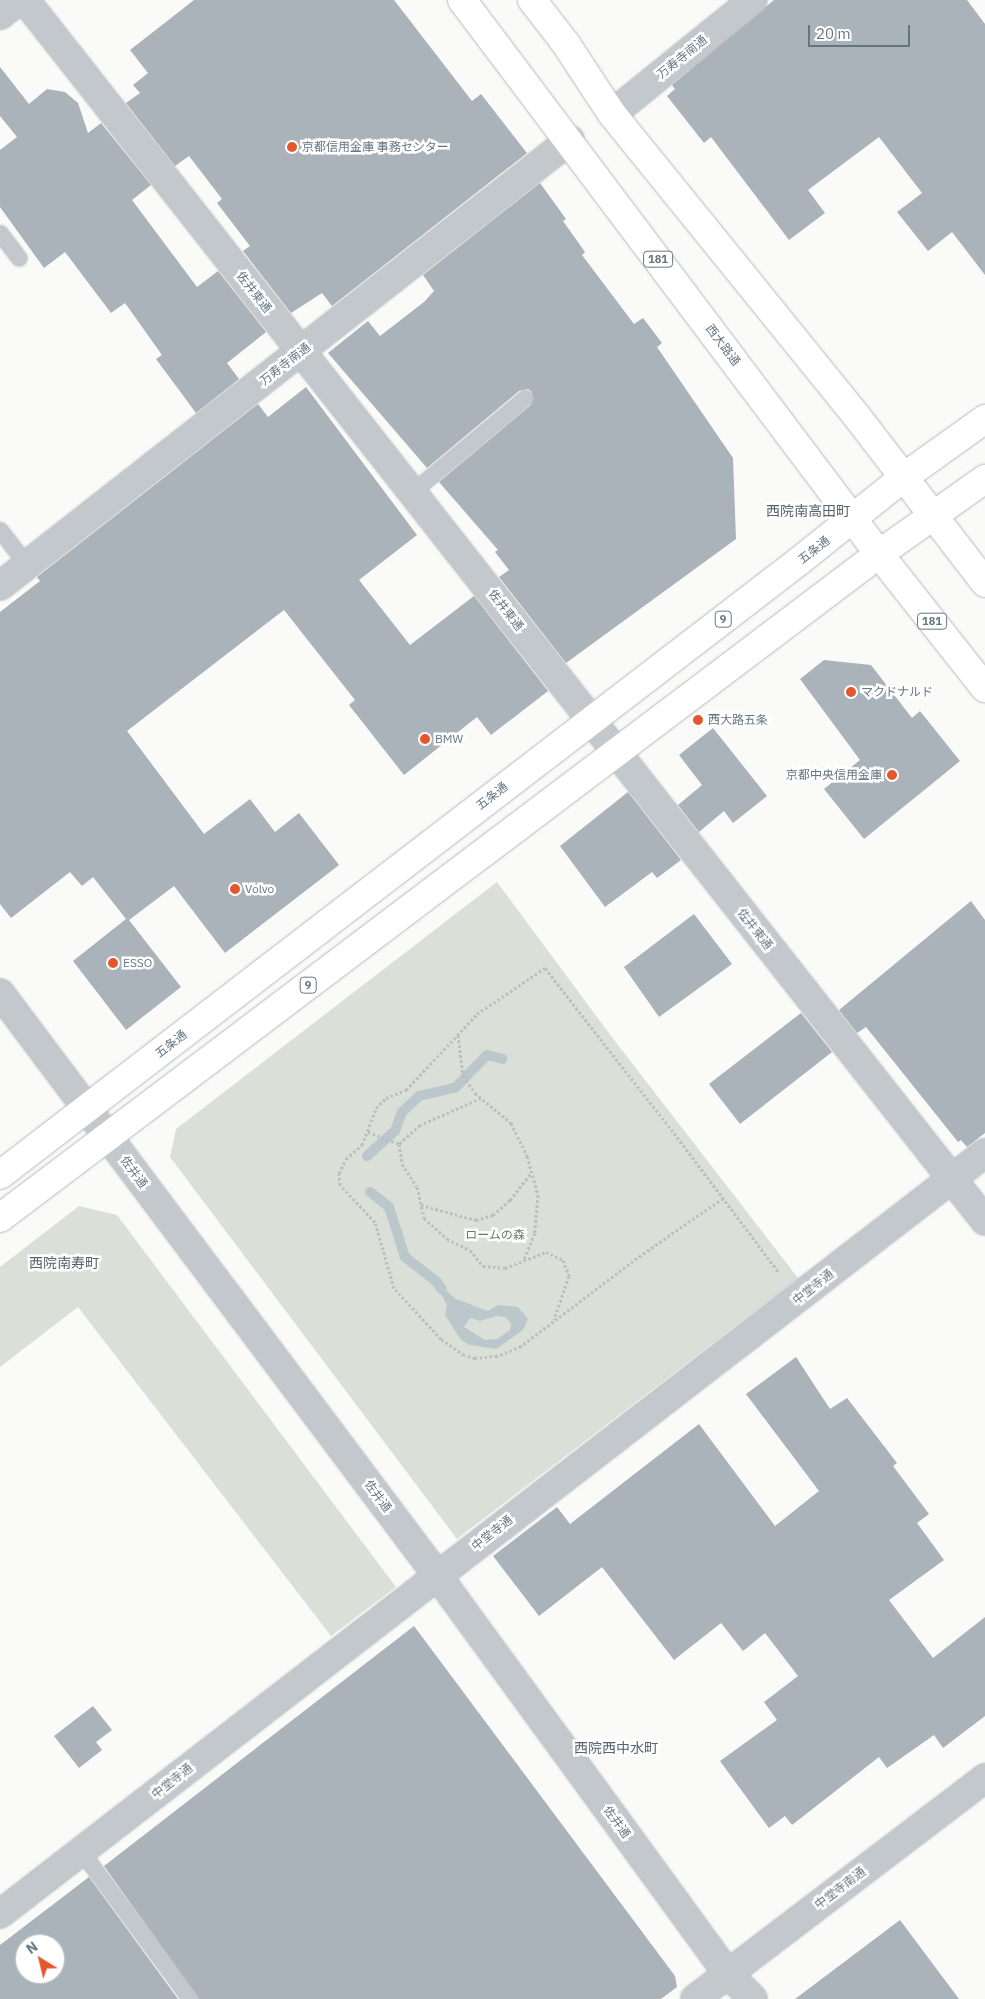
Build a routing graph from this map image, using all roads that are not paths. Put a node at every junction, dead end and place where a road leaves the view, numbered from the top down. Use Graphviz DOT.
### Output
graph roads {
  1 [pos="19,0"];
  2 [pos="24,0"];
  3 [pos="462,0"];
  4 [pos="532,0"];
  5 [pos="753,0"];
  6 [pos="0,15"];
  7 [pos="612,114"];
  8 [pos="570,140"];
  9 [pos="0,233"];
  10 [pos="19,258"];
  11 [pos="301,351"];
  12 [pos="525,398"];
  13 [pos="985,418"];
  14 [pos="904,477"];
  15 [pos="985,479"];
  16 [pos="412,492"];
  17 [pos="934,516"];
  18 [pos="853,519"];
  19 [pos="0,530"];
  20 [pos="880,554"];
  21 [pos="27,565"];
  22 [pos="985,583"];
  23 [pos="0,586"];
  24 [pos="985,688"];
  25 [pos="591,718"];
  26 [pos="616,753"];
  27 [pos="0,993"];
  28 [pos="86,1110"];
  29 [pos="107,1136"];
  30 [pos="985,1154"];
  31 [pos="0,1175"];
  32 [pos="952,1179"];
  33 [pos="0,1218"];
  34 [pos="985,1220"];
  35 [pos="437,1575"];
  36 [pos="985,1778"];
  37 [pos="80,1851"];
  38 [pos="0,1914"];
  39 [pos="728,1974"];
  40 [pos="190,1999"];
  41 [pos="695,1999"];
  42 [pos="753,1999"];
  1 -- 6 [label="street"];
  2 -- 11 [label="street, 佐井東通"];
  3 -- 8 [label="main road, 西大路通 / 181"];
  4 -- 7 [label="main road"];
  5 -- 7 [label="street, 万寿寺南通"];
  7 -- 14 [label="main road"];
  8 -- 11 [label="street, 万寿寺南通"];
  8 -- 18 [label="main road, 西大路通 / 181"];
  9 -- 10 [label="lane"];
  11 -- 16 [label="street, 佐井東通"];
  11 -- 21 [label="street, 万寿寺南通"];
  12 -- 16 [label="lane"];
  13 -- 14 [label="main road, 五条通 / 9"];
  14 -- 17 [label="main road"];
  14 -- 18 [label="main road, 五条通 / 9"];
  15 -- 17 [label="main road, 9"];
  16 -- 25 [label="street, 佐井東通"];
  17 -- 20 [label="main road, 9"];
  17 -- 22 [label="main road"];
  18 -- 20 [label="main road, 西大路通 / 181"];
  18 -- 25 [label="main road, 五条通 / 9"];
  19 -- 21 [label="lane"];
  20 -- 24 [label="main road, 西大路通 / 181"];
  20 -- 26 [label="main road, 9"];
  21 -- 23 [label="street, 万寿寺南通"];
  25 -- 26 [label="street, 佐井東通"];
  25 -- 28 [label="main road, 五条通 / 9"];
  26 -- 29 [label="main road, 9"];
  26 -- 32 [label="street, 佐井東通"];
  27 -- 28 [label="street, 佐井通"];
  28 -- 29 [label="street, 佐井通"];
  28 -- 31 [label="main road, 五条通 / 9"];
  29 -- 33 [label="main road, 9"];
  29 -- 35 [label="street, 佐井通"];
  30 -- 32 [label="street, 中堂寺通"];
  32 -- 34 [label="street, 佐井東通"];
  32 -- 35 [label="street, 中堂寺通"];
  35 -- 37 [label="street, 中堂寺通"];
  35 -- 39 [label="street, 佐井通"];
  36 -- 39 [label="street, 中堂寺南通"];
  37 -- 38 [label="street, 中堂寺通"];
  37 -- 40 [label="lane"];
  39 -- 41 [label="street, 中堂寺南通"];
  39 -- 42 [label="street, 佐井通"];
}
